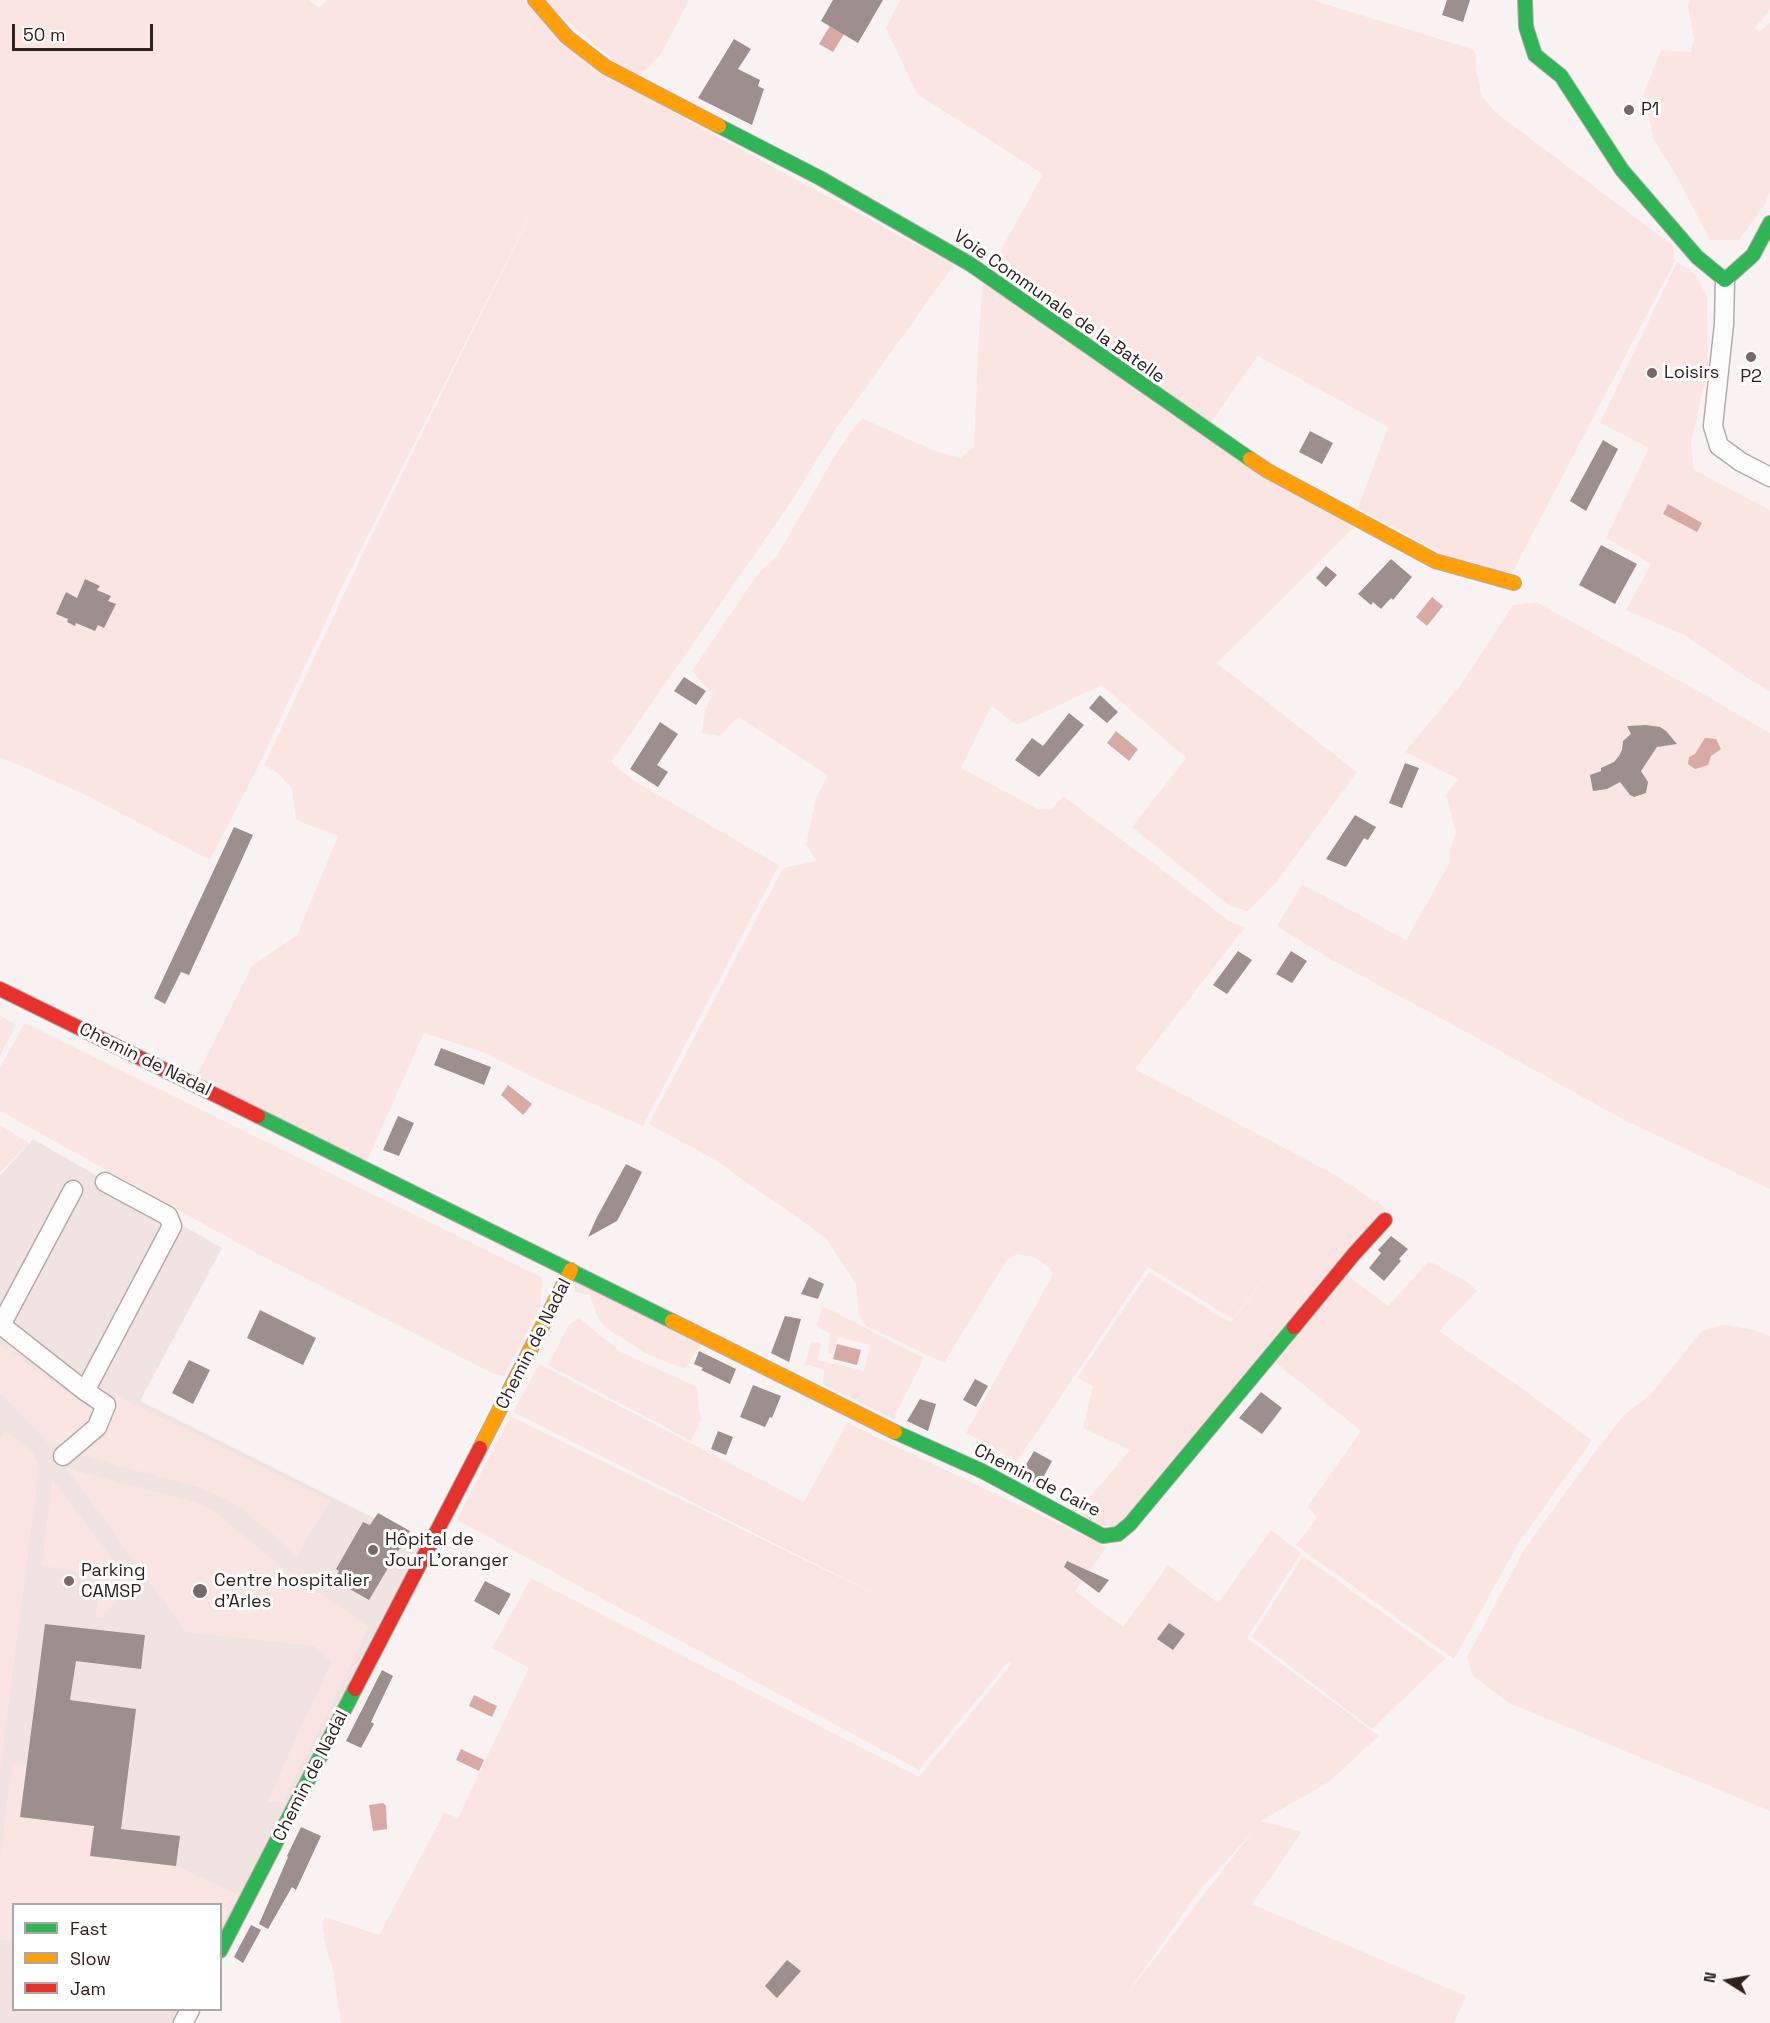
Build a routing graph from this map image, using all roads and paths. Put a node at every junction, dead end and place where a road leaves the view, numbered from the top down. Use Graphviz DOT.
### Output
graph roads {
  1 [pos="536,0"];
  2 [pos="1525,0"];
  3 [pos="1770,223"];
  4 [pos="1725,280"];
  5 [pos="1770,477"];
  6 [pos="1514,583"];
  7 [pos="0,990"];
  8 [pos="105,1182"];
  9 [pos="73,1190"];
  10 [pos="1385,1220"];
  11 [pos="571,1270"];
  12 [pos="85,1391"];
  13 [pos="63,1456"];
  14 [pos="222,1947"];
  1 -- 6 [label="street, Voie Communale de la Batelle"];
  2 -- 4 [label="street"];
  3 -- 4 [label="street"];
  4 -- 5 [label="street"];
  7 -- 11 [label="street, Chemin de Nadal"];
  8 -- 12 [label="street"];
  9 -- 12 [label="street"];
  10 -- 11 [label="street, Chemin de Caire"];
  11 -- 14 [label="street, Chemin de Nadal"];
  12 -- 13 [label="street"];
}
